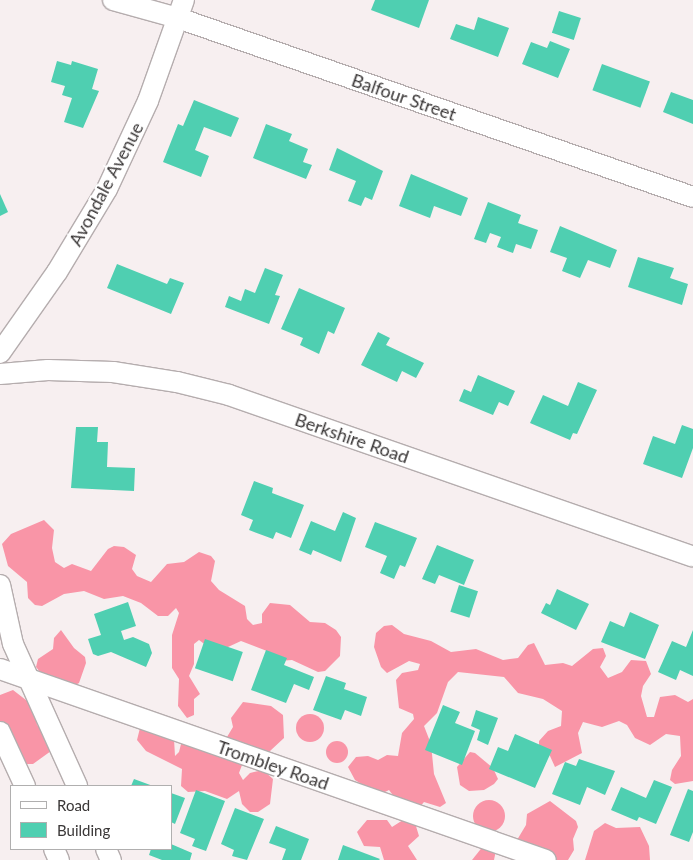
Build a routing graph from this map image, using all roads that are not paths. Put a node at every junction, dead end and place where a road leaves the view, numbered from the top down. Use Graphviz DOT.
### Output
graph roads {
  1 [pos="113,0"];
  2 [pos="181,9"];
  3 [pos="693,197"];
  4 [pos="0,353"];
  5 [pos="0,374"];
  6 [pos="693,557"];
  7 [pos="0,585"];
  8 [pos="0,669"];
  9 [pos="27,678"];
  10 [pos="0,732"];
  11 [pos="25,785"];
  12 [pos="77,785"];
  13 [pos="546,860"];
  1 -- 2 [label="street, Balfour Street"];
  2 -- 3 [label="street, Balfour Street"];
  2 -- 4 [label="street, Avondale Avenue"];
  5 -- 6 [label="street, Berkshire Road"];
  7 -- 9 [label="street"];
  8 -- 9 [label="street, Trombley Road"];
  9 -- 12 [label="street"];
  9 -- 13 [label="street, Trombley Road"];
  10 -- 11 [label="street"];
}
